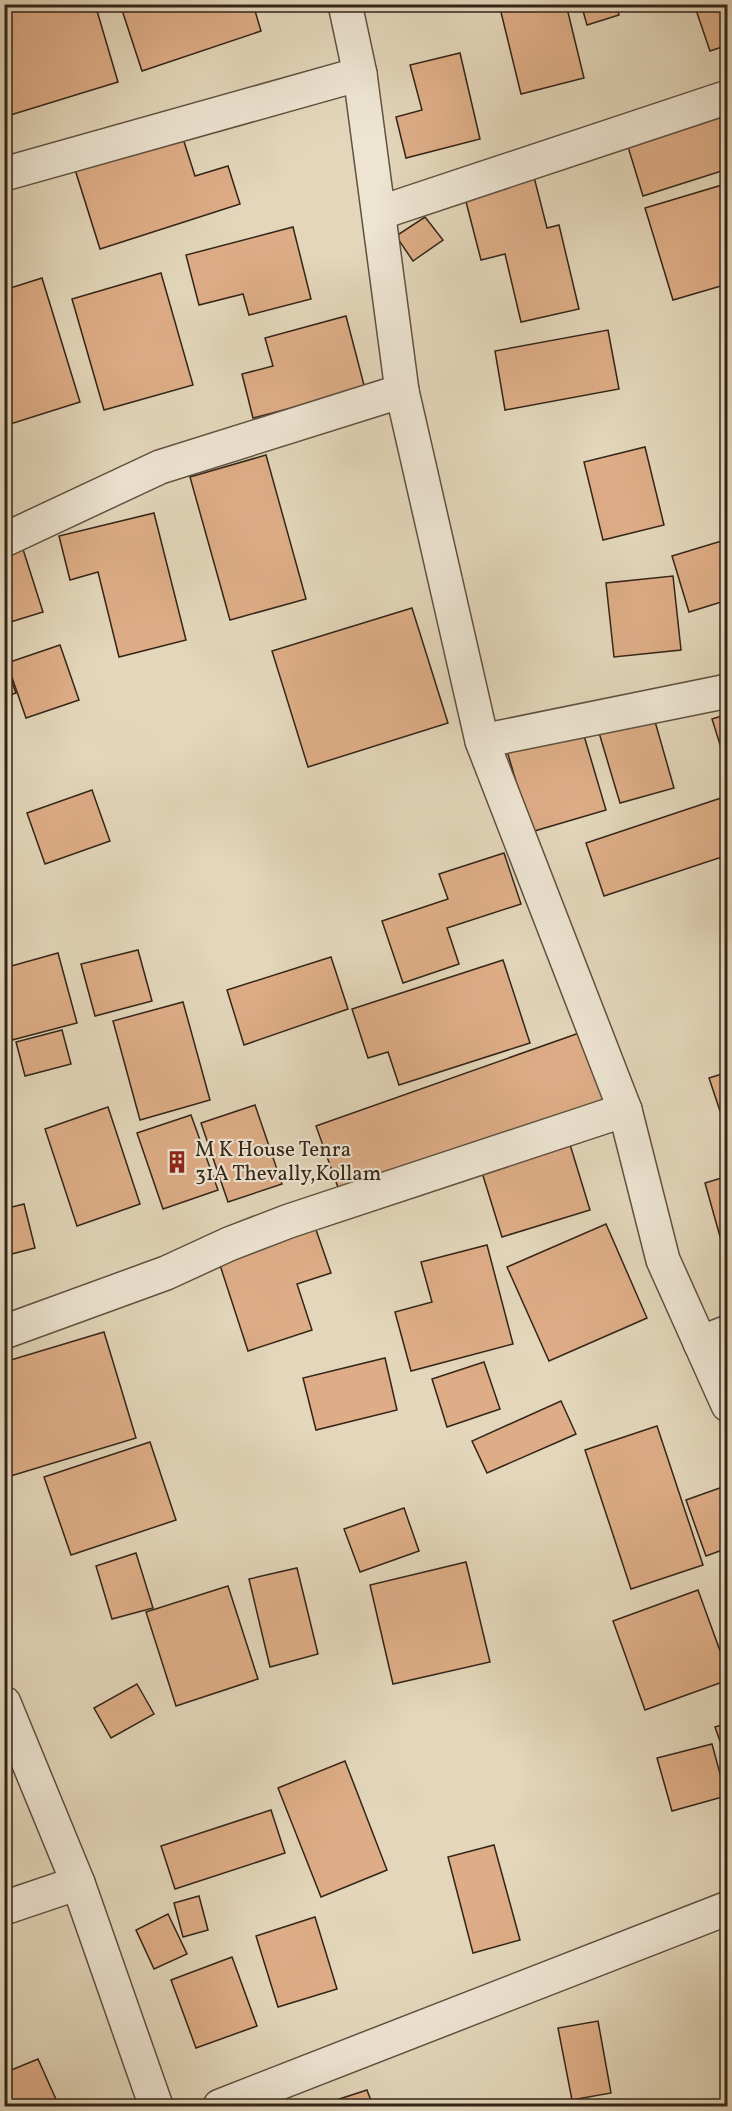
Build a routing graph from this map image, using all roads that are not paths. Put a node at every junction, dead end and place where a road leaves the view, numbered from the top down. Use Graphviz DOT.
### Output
graph roads {
  1 [pos="345,4"];
  2 [pos="360,74"];
  3 [pos="728,98"];
  4 [pos="4,174"];
  5 [pos="379,213"];
  6 [pos="402,391"];
  7 [pos="4,540"];
  8 [pos="728,691"];
  9 [pos="482,741"];
  10 [pos="625,1110"];
  11 [pos="4,1332"];
  12 [pos="714,1337"];
  13 [pos="728,1405"];
  14 [pos="4,1702"];
  15 [pos="78,1883"];
  16 [pos="4,1908"];
  17 [pos="728,1908"];
  18 [pos="156,2106"];
  19 [pos="220,2106"];
  1 -- 2 [label="street"];
  2 -- 4 [label="street"];
  2 -- 5 [label="street"];
  3 -- 5 [label="street"];
  5 -- 6 [label="street"];
  6 -- 7 [label="street"];
  6 -- 9 [label="street"];
  8 -- 9 [label="street"];
  9 -- 10 [label="street"];
  10 -- 11 [label="street"];
  10 -- 12 [label="street"];
  12 -- 13 [label="street"];
  14 -- 15 [label="street"];
  15 -- 16 [label="street"];
  15 -- 18 [label="street"];
  17 -- 19 [label="street"];
}
